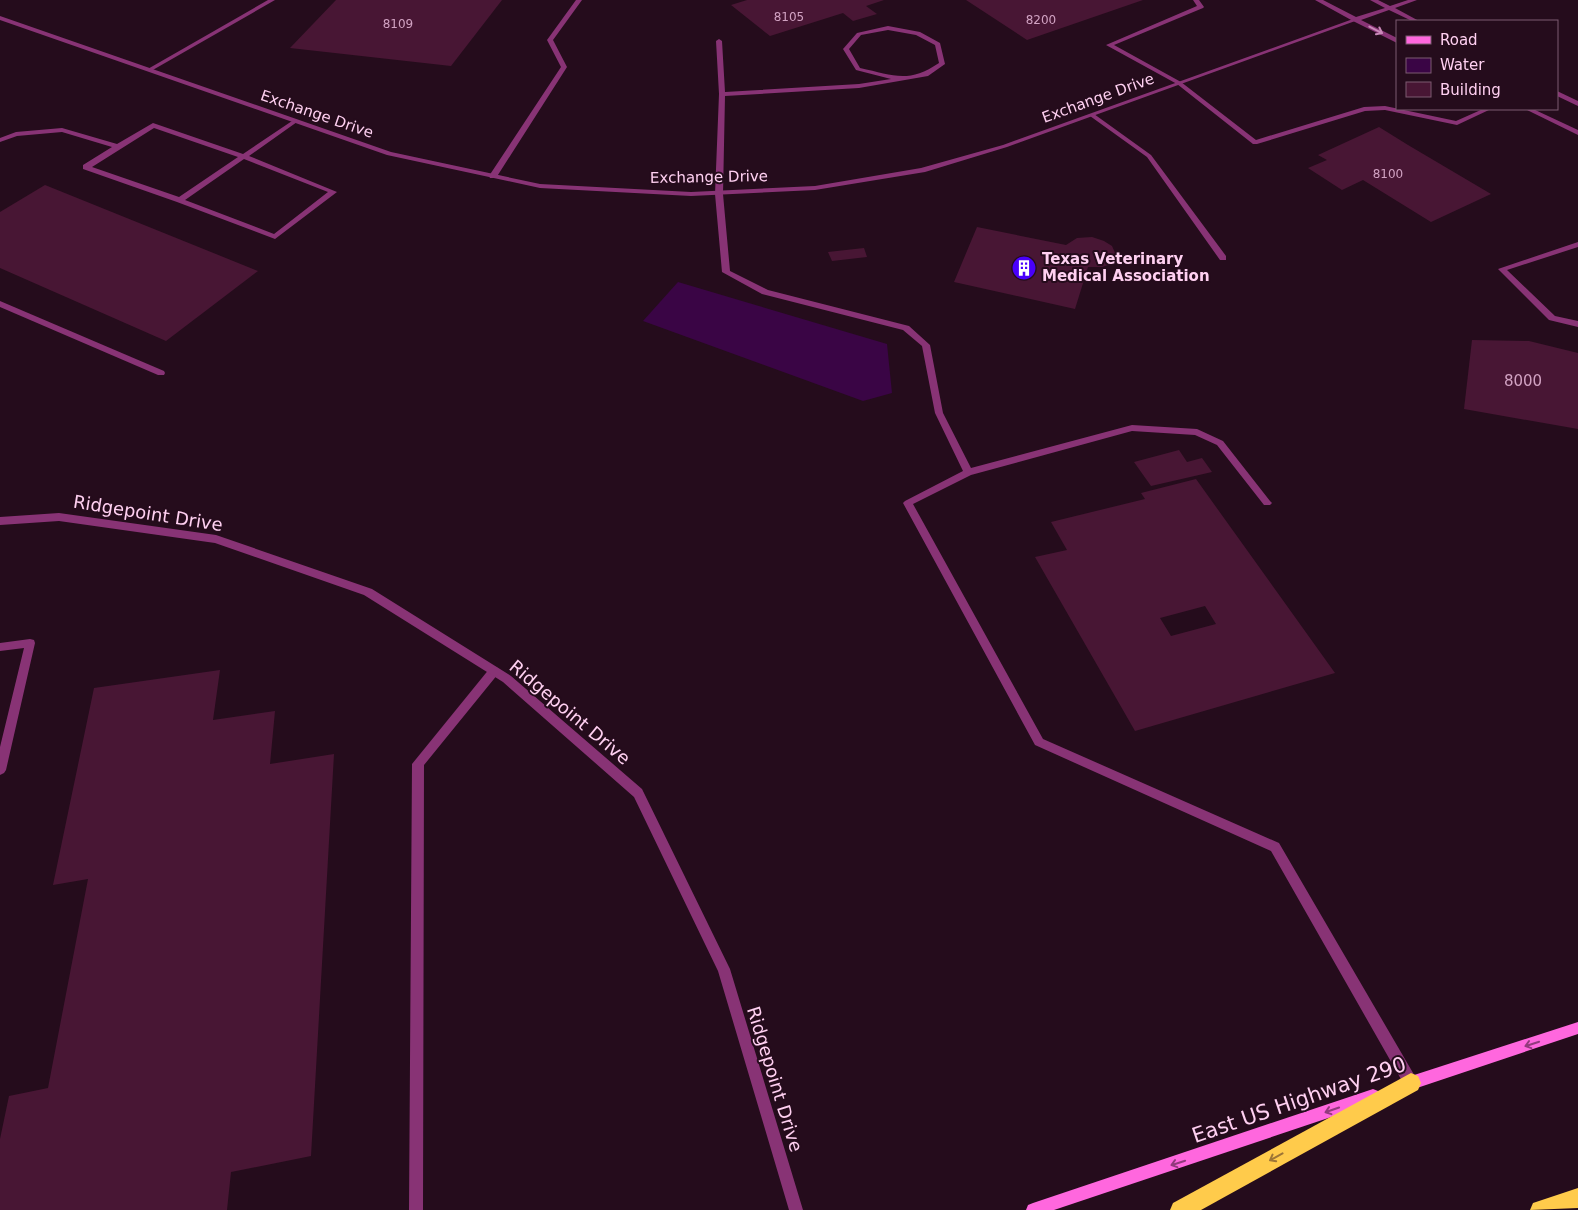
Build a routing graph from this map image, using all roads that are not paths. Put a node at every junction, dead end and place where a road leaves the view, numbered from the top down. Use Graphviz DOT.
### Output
graph roads {
  1 [pos="272,0"];
  2 [pos="579,0"];
  3 [pos="1196,0"];
  4 [pos="1318,0"];
  5 [pos="1374,0"];
  6 [pos="1414,0"];
  7 [pos="1390,8"];
  8 [pos="0,18"];
  9 [pos="1356,20"];
  10 [pos="1414,20"];
  11 [pos="719,40"];
  12 [pos="1396,40"];
  13 [pos="149,70"];
  14 [pos="900,79"];
  15 [pos="1179,83"];
  16 [pos="722,94"];
  17 [pos="1558,94"];
  18 [pos="1578,104"];
  19 [pos="1486,110"];
  20 [pos="1530,110"];
  21 [pos="1092,115"];
  22 [pos="295,121"];
  23 [pos="1578,133"];
  24 [pos="0,140"];
  25 [pos="118,147"];
  26 [pos="243,156"];
  27 [pos="493,176"];
  28 [pos="719,194"];
  29 [pos="180,200"];
  30 [pos="1578,244"];
  31 [pos="1223,258"];
  32 [pos="0,304"];
  33 [pos="1578,324"];
  34 [pos="161,373"];
  35 [pos="968,472"];
  36 [pos="1268,503"];
  37 [pos="0,521"];
  38 [pos="0,647"];
  39 [pos="494,672"];
  40 [pos="0,770"];
  41 [pos="1578,1028"];
  42 [pos="1411,1083"];
  43 [pos="1578,1198"];
  44 [pos="416,1210"];
  45 [pos="796,1210"];
  46 [pos="1033,1210"];
  47 [pos="1180,1210"];
  48 [pos="1540,1210"];
  1 -- 13 [label="street"];
  2 -- 27 [label="street"];
  3 -- 15 [label="street"];
  4 -- 9 [label="street"];
  5 -- 7 [label="street"];
  6 -- 7 [label="street, Exchange Drive"];
  7 -- 9 [label="street, Exchange Drive"];
  7 -- 10 [label="street"];
  8 -- 13 [label="street, Exchange Drive"];
  9 -- 12 [label="street, one-way"];
  9 -- 15 [label="street, Exchange Drive"];
  11 -- 16 [label="street"];
  13 -- 22 [label="street, Exchange Drive"];
  14 -- 14 [label="street"];
  14 -- 16 [label="street"];
  15 -- 19 [label="street"];
  15 -- 21 [label="street, Exchange Drive"];
  16 -- 28 [label="street"];
  17 -- 18 [label="street"];
  20 -- 23 [label="street"];
  21 -- 28 [label="street, Exchange Drive"];
  21 -- 31 [label="street"];
  22 -- 26 [label="street"];
  22 -- 27 [label="street, Exchange Drive"];
  24 -- 25 [label="street"];
  25 -- 26 [label="street"];
  25 -- 29 [label="street"];
  26 -- 29 [label="street"];
  26 -- 29 [label="street"];
  27 -- 28 [label="street, Exchange Drive"];
  28 -- 35 [label="street"];
  30 -- 33 [label="street"];
  32 -- 34 [label="street"];
  35 -- 36 [label="street"];
  35 -- 42 [label="street"];
  37 -- 39 [label="street, Ridgepoint Drive"];
  38 -- 40 [label="street"];
  39 -- 44 [label="street"];
  39 -- 45 [label="street, Ridgepoint Drive"];
  41 -- 42 [label="main road, East US Highway 290, one-way"];
  42 -- 46 [label="main road, East US Highway 290, one-way"];
  42 -- 47 [label="highway, one-way"];
  43 -- 48 [label="highway"];
}
